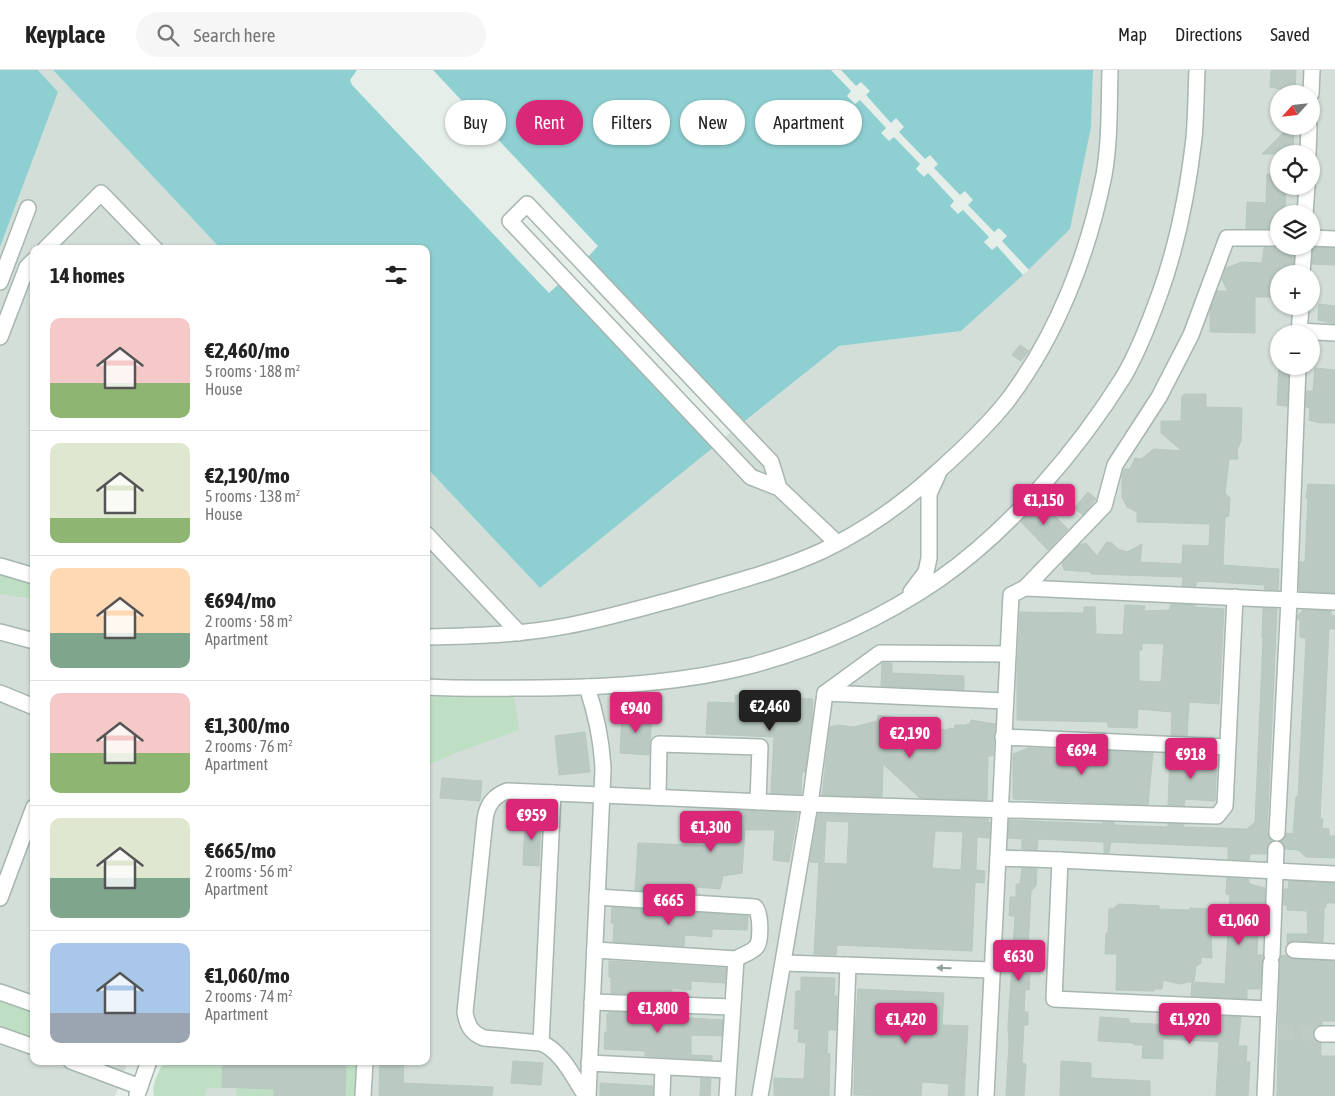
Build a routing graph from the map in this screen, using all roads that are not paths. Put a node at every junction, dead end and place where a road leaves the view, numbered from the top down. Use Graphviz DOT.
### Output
graph roads {
  1 [pos="1110,70"];
  2 [pos="1197,70"];
  3 [pos="1312,70"];
  4 [pos="1311,85"];
  5 [pos="28,208"];
  6 [pos="1270,238"];
  7 [pos="1320,238"];
  8 [pos="1335,239"];
  9 [pos="50,245"];
  10 [pos="151,245"];
  11 [pos="30,264"];
  12 [pos="0,282"];
  13 [pos="1320,332"];
  14 [pos="1335,332"];
  15 [pos="0,337"];
  16 [pos="1298,375"];
  17 [pos="939,471"];
  18 [pos="779,488"];
  19 [pos="430,538"];
  20 [pos="838,542"];
  21 [pos="0,566"];
  22 [pos="30,575"];
  23 [pos="1025,588"];
  24 [pos="1235,597"];
  25 [pos="1289,600"];
  26 [pos="1335,602"];
  27 [pos="901,603"];
  28 [pos="0,632"];
  29 [pos="519,633"];
  30 [pos="430,636"];
  31 [pos="30,640"];
  32 [pos="1008,654"];
  33 [pos="430,686"];
  34 [pos="587,687"];
  35 [pos="0,692"];
  36 [pos="826,693"];
  37 [pos="1005,701"];
  38 [pos="30,705"];
  39 [pos="1003,737"];
  40 [pos="1227,747"];
  41 [pos="552,793"];
  42 [pos="602,795"];
  43 [pos="658,797"];
  44 [pos="758,802"];
  45 [pos="810,804"];
  46 [pos="1000,810"];
  47 [pos="30,818"];
  48 [pos="1277,833"];
  49 [pos="1276,849"];
  50 [pos="998,858"];
  51 [pos="1060,860"];
  52 [pos="1275,871"];
  53 [pos="1335,874"];
  54 [pos="597,897"];
  55 [pos="0,898"];
  56 [pos="595,950"];
  57 [pos="1335,952"];
  58 [pos="1279,953"];
  59 [pos="736,958"];
  60 [pos="784,963"];
  61 [pos="848,965"];
  62 [pos="992,970"];
  63 [pos="0,992"];
  64 [pos="592,1002"];
  65 [pos="30,1003"];
  66 [pos="732,1007"];
  67 [pos="1269,1009"];
  68 [pos="0,1035"];
  69 [pos="541,1043"];
  70 [pos="30,1046"];
  71 [pos="589,1063"];
  72 [pos="80,1065"];
  73 [pos="148,1065"];
  74 [pos="365,1065"];
  75 [pos="663,1067"];
  76 [pos="728,1070"];
  77 [pos="138,1091"];
  78 [pos="363,1096"];
  79 [pos="587,1096"];
  80 [pos="662,1096"];
  81 [pos="727,1096"];
  82 [pos="760,1096"];
  83 [pos="843,1096"];
  84 [pos="986,1096"];
  85 [pos="1265,1096"];
  1 -- 17 [label="street"];
  2 -- 27 [label="street"];
  3 -- 4 [label="street"];
  5 -- 12 [label="street"];
  6 -- 23 [label="street"];
  7 -- 8 [label="street"];
  9 -- 10 [label="street"];
  11 -- 15 [label="street"];
  13 -- 14 [label="street"];
  16 -- 25 [label="street"];
  17 -- 20 [label="street"];
  17 -- 27 [label="street"];
  18 -- 18 [label="street"];
  18 -- 20 [label="street"];
  19 -- 29 [label="street"];
  20 -- 29 [label="street"];
  21 -- 22 [label="street"];
  23 -- 24 [label="street"];
  23 -- 32 [label="street"];
  24 -- 25 [label="street"];
  24 -- 40 [label="street"];
  25 -- 26 [label="street"];
  25 -- 48 [label="street"];
  27 -- 34 [label="street"];
  28 -- 31 [label="street"];
  29 -- 30 [label="street"];
  32 -- 36 [label="street"];
  32 -- 37 [label="street"];
  33 -- 34 [label="street"];
  34 -- 42 [label="street"];
  35 -- 38 [label="street"];
  36 -- 37 [label="street"];
  36 -- 45 [label="street"];
  37 -- 39 [label="street"];
  39 -- 40 [label="street"];
  39 -- 46 [label="street"];
  40 -- 46 [label="street"];
  41 -- 42 [label="street"];
  41 -- 69 [label="street"];
  41 -- 69 [label="street"];
  42 -- 43 [label="street"];
  42 -- 54 [label="street"];
  43 -- 44 [label="street"];
  43 -- 44 [label="street"];
  44 -- 45 [label="street"];
  45 -- 46 [label="street"];
  45 -- 60 [label="street"];
  46 -- 50 [label="street"];
  47 -- 55 [label="street"];
  49 -- 52 [label="street"];
  50 -- 51 [label="street"];
  50 -- 62 [label="street"];
  51 -- 52 [label="street"];
  51 -- 67 [label="street"];
  52 -- 53 [label="street"];
  52 -- 58 [label="street"];
  54 -- 56 [label="street"];
  54 -- 59 [label="street"];
  56 -- 59 [label="street"];
  56 -- 64 [label="street"];
  57 -- 58 [label="street"];
  58 -- 67 [label="street"];
  59 -- 66 [label="street"];
  60 -- 61 [label="street"];
  60 -- 82 [label="street"];
  62 -- 61 [label="street, one-way"];
  61 -- 83 [label="street"];
  62 -- 84 [label="street"];
  63 -- 65 [label="street"];
  64 -- 66 [label="street"];
  64 -- 71 [label="street"];
  66 -- 76 [label="street"];
  67 -- 85 [label="street"];
  68 -- 70 [label="street"];
  69 -- 79 [label="street"];
  71 -- 75 [label="street"];
  71 -- 79 [label="street"];
  72 -- 77 [label="street"];
  73 -- 77 [label="street"];
  74 -- 78 [label="street"];
  75 -- 76 [label="street"];
  75 -- 80 [label="street"];
  76 -- 81 [label="street"];
}
